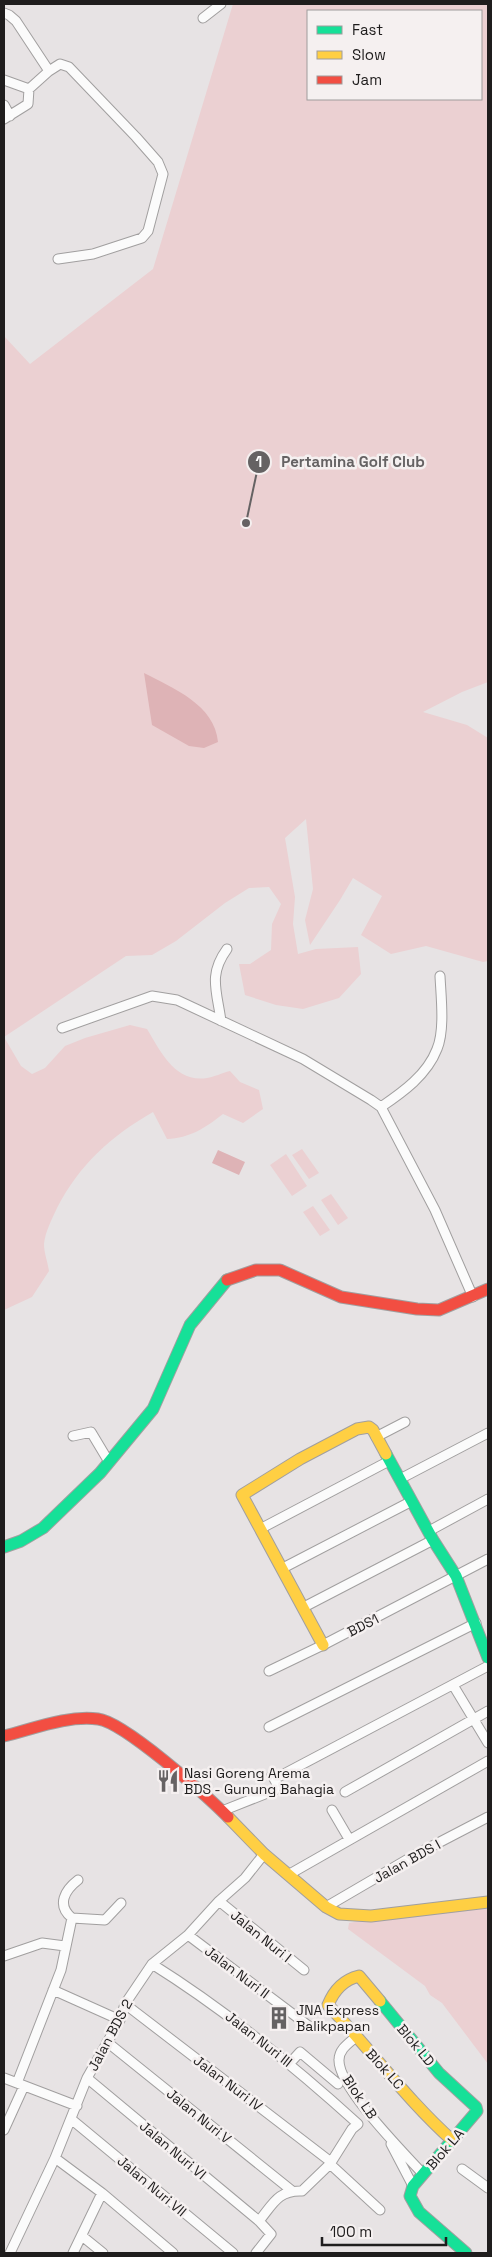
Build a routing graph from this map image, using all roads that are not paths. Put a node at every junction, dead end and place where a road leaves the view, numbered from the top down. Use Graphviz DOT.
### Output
graph roads {
  1 [pos="221,4"];
  2 [pos="4,13"];
  3 [pos="203,18"];
  4 [pos="48,71"];
  5 [pos="4,80"];
  6 [pos="30,89"];
  7 [pos="4,105"];
  8 [pos="7,118"];
  9 [pos="58,259"];
  10 [pos="227,949"];
  11 [pos="440,976"];
  12 [pos="221,1020"];
  13 [pos="62,1028"];
  14 [pos="381,1107"];
  15 [pos="488,1289"];
  16 [pos="473,1296"];
  17 [pos="405,1422"];
  18 [pos="488,1433"];
  19 [pos="73,1436"];
  20 [pos="376,1437"];
  21 [pos="389,1461"];
  22 [pos="108,1462"];
  23 [pos="400,1479"];
  24 [pos="488,1499"];
  25 [pos="412,1501"];
  26 [pos="260,1529"];
  27 [pos="431,1535"];
  28 [pos="4,1547"];
  29 [pos="488,1559"];
  30 [pos="282,1568"];
  31 [pos="456,1576"];
  32 [pos="304,1607"];
  33 [pos="476,1623"];
  34 [pos="323,1645"];
  35 [pos="488,1658"];
  36 [pos="488,1666"];
  37 [pos="268,1671"];
  38 [pos="453,1685"];
  39 [pos="488,1711"];
  40 [pos="473,1719"];
  41 [pos="269,1727"];
  42 [pos="4,1736"];
  43 [pos="488,1743"];
  44 [pos="488,1761"];
  45 [pos="345,1792"];
  46 [pos="222,1810"];
  47 [pos="332,1810"];
  48 [pos="488,1817"];
  49 [pos="349,1839"];
  50 [pos="264,1854"];
  51 [pos="288,1876"];
  52 [pos="78,1880"];
  53 [pos="218,1901"];
  54 [pos="488,1902"];
  55 [pos="120,1903"];
  56 [pos="326,1907"];
  57 [pos="72,1918"];
  58 [pos="188,1934"];
  59 [pos="65,1946"];
  60 [pos="4,1956"];
  61 [pos="152,1964"];
  62 [pos="304,1970"];
  63 [pos="53,1990"];
  64 [pos="332,1992"];
  65 [pos="125,2004"];
  66 [pos="120,2020"];
  67 [pos="310,2027"];
  68 [pos="357,2036"];
  69 [pos="107,2042"];
  70 [pos="290,2063"];
  71 [pos="4,2078"];
  72 [pos="88,2078"];
  73 [pos="338,2084"];
  74 [pos="20,2085"];
  75 [pos="77,2106"];
  76 [pos="477,2111"];
  77 [pos="71,2119"];
  78 [pos="4,2130"];
  79 [pos="386,2134"];
  80 [pos="453,2141"];
  81 [pos="54,2158"];
  82 [pos="331,2163"];
  83 [pos="462,2169"];
  84 [pos="423,2174"];
  85 [pos="413,2186"];
  86 [pos="488,2188"];
  87 [pos="291,2190"];
  88 [pos="102,2193"];
  89 [pos="380,2210"];
  90 [pos="259,2221"];
  91 [pos="82,2236"];
  92 [pos="12,2253"];
  93 [pos="73,2253"];
  94 [pos="103,2253"];
  95 [pos="173,2253"];
  96 [pos="233,2253"];
  97 [pos="256,2253"];
  98 [pos="466,2253"];
  1 -- 3 [label="street"];
  2 -- 4 [label="street"];
  4 -- 6 [label="street"];
  4 -- 9 [label="street"];
  5 -- 6 [label="street"];
  6 -- 8 [label="street"];
  7 -- 8 [label="street"];
  10 -- 12 [label="street"];
  11 -- 14 [label="street"];
  12 -- 13 [label="street"];
  12 -- 14 [label="street"];
  14 -- 16 [label="street"];
  15 -- 16 [label="street"];
  16 -- 22 [label="street"];
  17 -- 20 [label="street"];
  18 -- 23 [label="street"];
  19 -- 22 [label="street"];
  20 -- 21 [label="street"];
  20 -- 26 [label="street"];
  21 -- 23 [label="street"];
  21 -- 26 [label="street"];
  22 -- 28 [label="street"];
  23 -- 25 [label="street"];
  24 -- 27 [label="street"];
  25 -- 27 [label="street"];
  25 -- 30 [label="street"];
  26 -- 30 [label="street"];
  27 -- 31 [label="street"];
  27 -- 32 [label="street"];
  29 -- 31 [label="street, BDS1"];
  30 -- 32 [label="street"];
  31 -- 33 [label="street"];
  31 -- 34 [label="street, BDS1"];
  32 -- 34 [label="street"];
  33 -- 35 [label="street"];
  33 -- 41 [label="street"];
  34 -- 37 [label="street, BDS1"];
  36 -- 38 [label="street"];
  38 -- 40 [label="street"];
  38 -- 46 [label="street"];
  39 -- 40 [label="street"];
  40 -- 43 [label="street"];
  40 -- 45 [label="street"];
  42 -- 46 [label="street"];
  44 -- 49 [label="street"];
  46 -- 50 [label="street"];
  47 -- 49 [label="street"];
  48 -- 56 [label="street, Jalan BDS I"];
  49 -- 51 [label="street"];
  50 -- 51 [label="street"];
  50 -- 53 [label="street, Jalan BDS 2"];
  51 -- 56 [label="street"];
  52 -- 57 [label="street"];
  53 -- 58 [label="street, Jalan BDS 2"];
  53 -- 62 [label="street, Jalan Nuri I"];
  54 -- 56 [label="street"];
  55 -- 57 [label="street"];
  57 -- 59 [label="street"];
  58 -- 61 [label="street, Jalan BDS 2"];
  58 -- 67 [label="street, Jalan Nuri II"];
  59 -- 60 [label="street"];
  59 -- 63 [label="street"];
  61 -- 65 [label="street, Jalan BDS 2"];
  61 -- 70 [label="street, Jalan Nuri III"];
  63 -- 66 [label="street"];
  63 -- 74 [label="street"];
  64 -- 68 [label="street, Blok LC"];
  64 -- 76 [label="street, Blok LD"];
  65 -- 66 [label="street, Jalan BDS 2"];
  65 -- 82 [label="street, Jalan Nuri IV"];
  66 -- 69 [label="street, Jalan BDS 2"];
  68 -- 79 [label="street, Blok LB"];
  68 -- 80 [label="street, Blok LC"];
  69 -- 72 [label="street, Jalan BDS 2"];
  69 -- 87 [label="street, Jalan Nuri V"];
  70 -- 73 [label="street"];
  70 -- 82 [label="street, Jalan Nuri III"];
  71 -- 74 [label="street"];
  72 -- 75 [label="street, Jalan BDS 2"];
  72 -- 90 [label="street, Jalan Nuri VI"];
  74 -- 75 [label="street"];
  74 -- 78 [label="street"];
  75 -- 77 [label="street, Jalan BDS 2"];
  76 -- 80 [label="street, Blok LA"];
  77 -- 81 [label="street, Jalan BDS 2"];
  77 -- 96 [label="street, Jalan Nuri VII"];
  79 -- 84 [label="street, Blok LB"];
  79 -- 85 [label="street, Blok LB"];
  80 -- 84 [label="street, Blok LA"];
  81 -- 88 [label="street"];
  81 -- 92 [label="street, Jalan BDS 2"];
  82 -- 87 [label="street"];
  82 -- 89 [label="street, Jalan Nuri IV"];
  83 -- 86 [label="street"];
  84 -- 85 [label="street, Blok LA"];
  85 -- 98 [label="street"];
  87 -- 90 [label="street"];
  88 -- 91 [label="street"];
  88 -- 95 [label="street"];
  90 -- 97 [label="street"];
  91 -- 93 [label="street"];
  91 -- 94 [label="street"];
}
